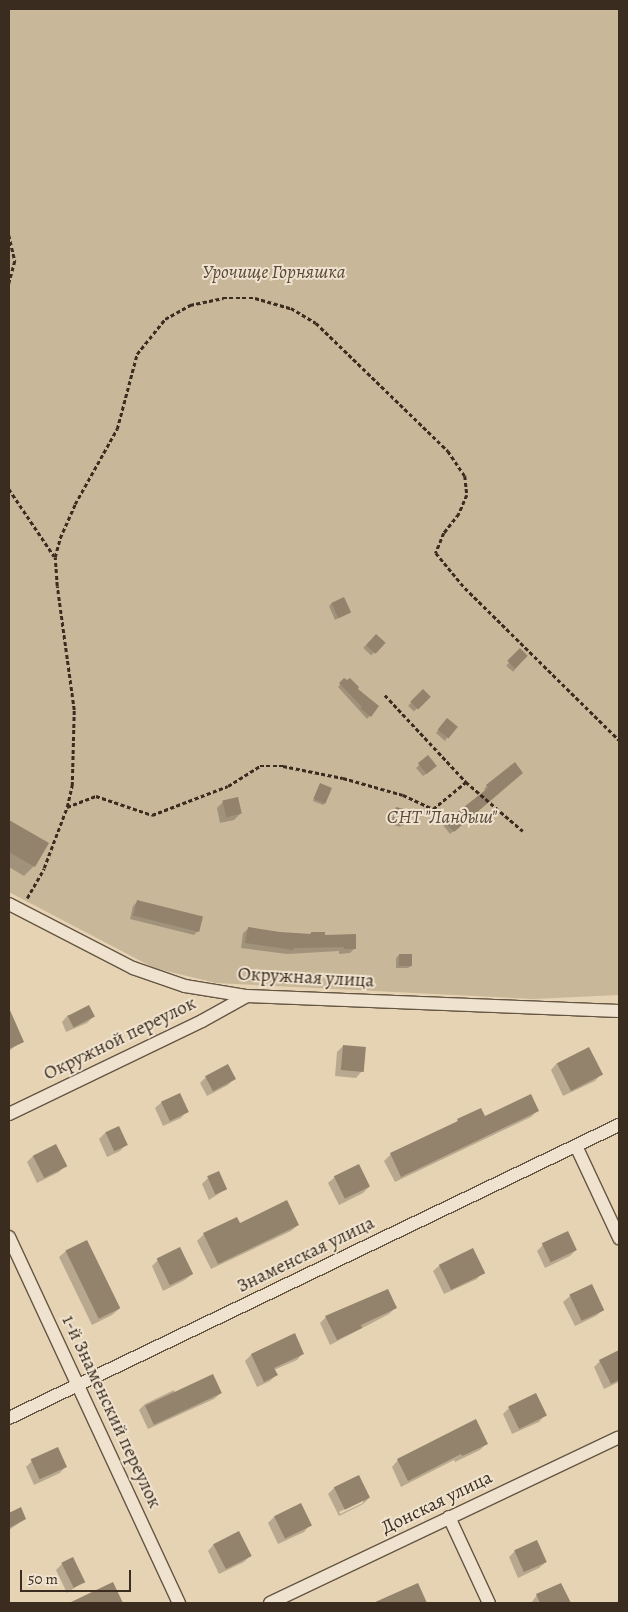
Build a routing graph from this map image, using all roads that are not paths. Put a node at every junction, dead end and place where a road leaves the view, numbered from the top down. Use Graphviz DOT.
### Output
graph roads {
  1 [pos="9,904"];
  2 [pos="248,996"];
  3 [pos="619,1011"];
  4 [pos="9,1114"];
  5 [pos="619,1126"];
  6 [pos="576,1146"];
  7 [pos="9,1237"];
  8 [pos="619,1238"];
  9 [pos="78,1385"];
  10 [pos="9,1418"];
  11 [pos="619,1436"];
  12 [pos="449,1517"];
  13 [pos="179,1603"];
  14 [pos="270,1603"];
  15 [pos="489,1603"];
  1 -- 2 [label="street, Окружная улица"];
  2 -- 3 [label="street, Окружная улица"];
  2 -- 4 [label="street, Окружной переулок"];
  5 -- 6 [label="street, Знаменская улица"];
  6 -- 8 [label="street"];
  6 -- 9 [label="street, Знаменская улица"];
  7 -- 9 [label="street, 1-й Знаменский переулок"];
  9 -- 10 [label="street, Знаменская улица"];
  9 -- 13 [label="street, 1-й Знаменский переулок"];
  11 -- 12 [label="street, Донская улица"];
  12 -- 14 [label="street, Донская улица"];
  12 -- 15 [label="street"];
}
